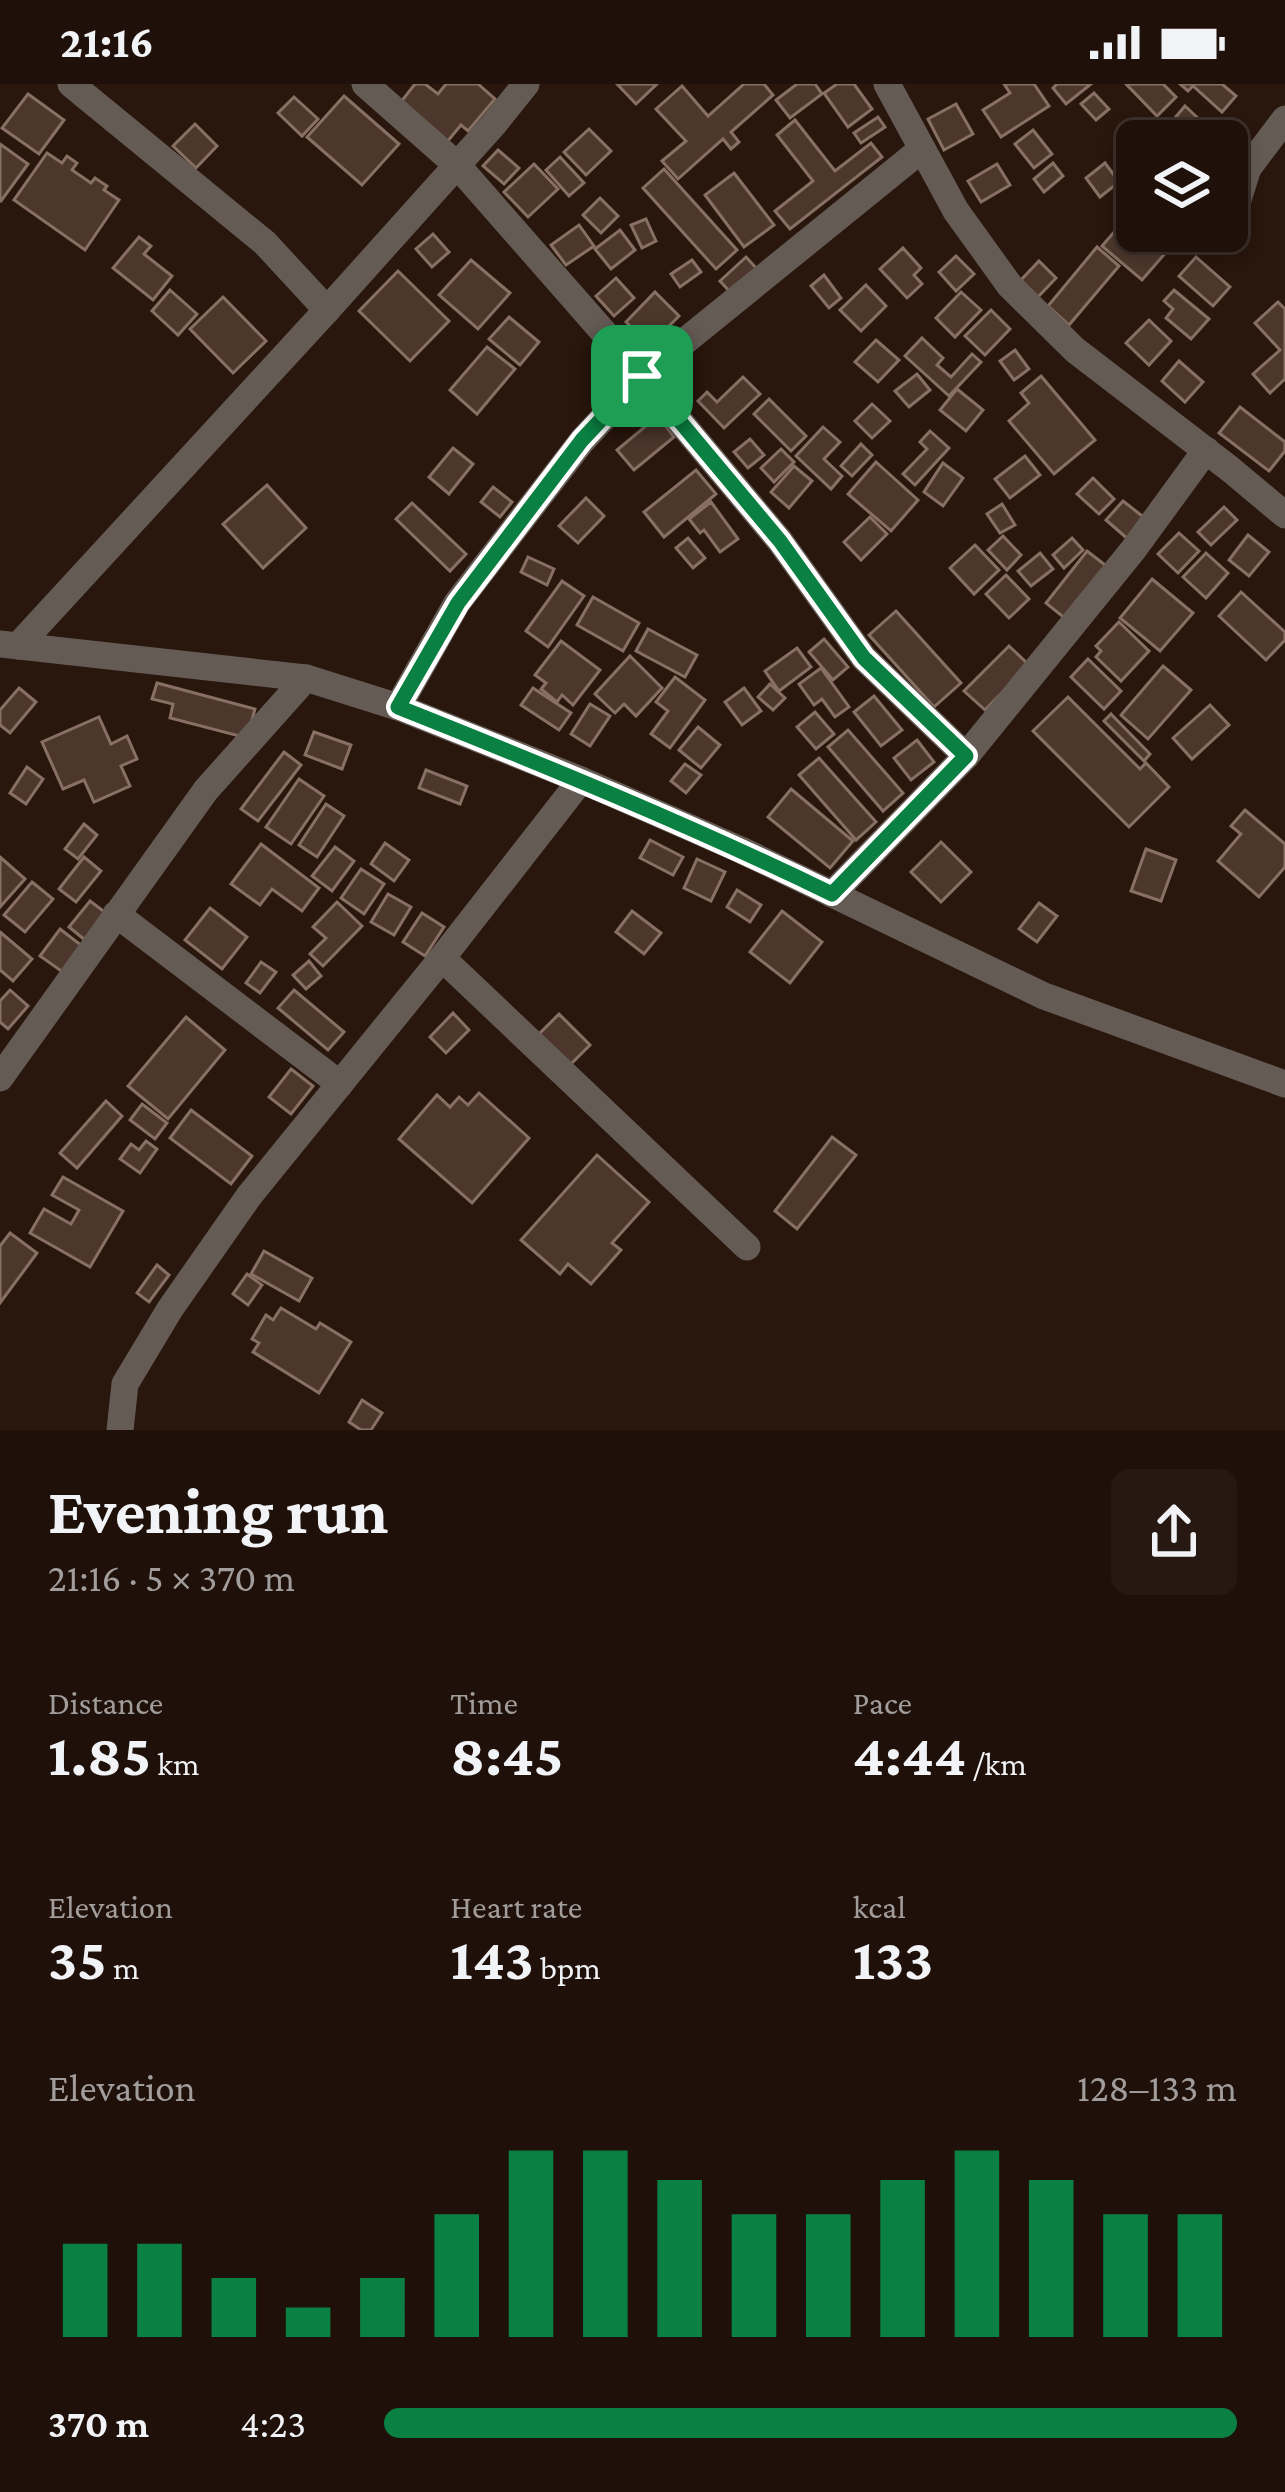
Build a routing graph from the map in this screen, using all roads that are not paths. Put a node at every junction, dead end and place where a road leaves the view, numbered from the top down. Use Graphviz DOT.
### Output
graph roads {
  1 [pos="71,84"];
  2 [pos="365,84"];
  3 [pos="526,84"];
  4 [pos="921,84"];
  5 [pos="892,92"];
  6 [pos="1285,119"];
  7 [pos="922,149"];
  8 [pos="457,165"];
  9 [pos="1248,169"];
  10 [pos="327,310"];
  11 [pos="642,376"];
  12 [pos="1206,450"];
  13 [pos="1285,515"];
  14 [pos="9,645"];
  15 [pos="306,678"];
  16 [pos="398,707"];
  17 [pos="966,756"];
  18 [pos="581,780"];
  19 [pos="832,894"];
  20 [pos="116,914"];
  21 [pos="442,958"];
  22 [pos="4,1064"];
  23 [pos="340,1084"];
  24 [pos="1285,1084"];
  25 [pos="747,1246"];
  26 [pos="120,1430"];
  1 -- 10 [label="street"];
  2 -- 8 [label="street"];
  3 -- 8 [label="street"];
  4 -- 5 [label="street"];
  5 -- 7 [label="street"];
  6 -- 9 [label="street"];
  7 -- 11 [label="street"];
  7 -- 12 [label="street"];
  8 -- 10 [label="street"];
  8 -- 11 [label="street"];
  10 -- 14 [label="street"];
  11 -- 16 [label="street"];
  11 -- 17 [label="street"];
  12 -- 13 [label="street"];
  12 -- 17 [label="street"];
  14 -- 15 [label="street"];
  15 -- 16 [label="street"];
  15 -- 20 [label="street"];
  16 -- 18 [label="street"];
  17 -- 19 [label="street"];
  18 -- 19 [label="street"];
  18 -- 21 [label="street"];
  19 -- 24 [label="street"];
  20 -- 22 [label="street"];
  20 -- 23 [label="street"];
  21 -- 23 [label="street"];
  21 -- 25 [label="street"];
  23 -- 26 [label="street"];
}
